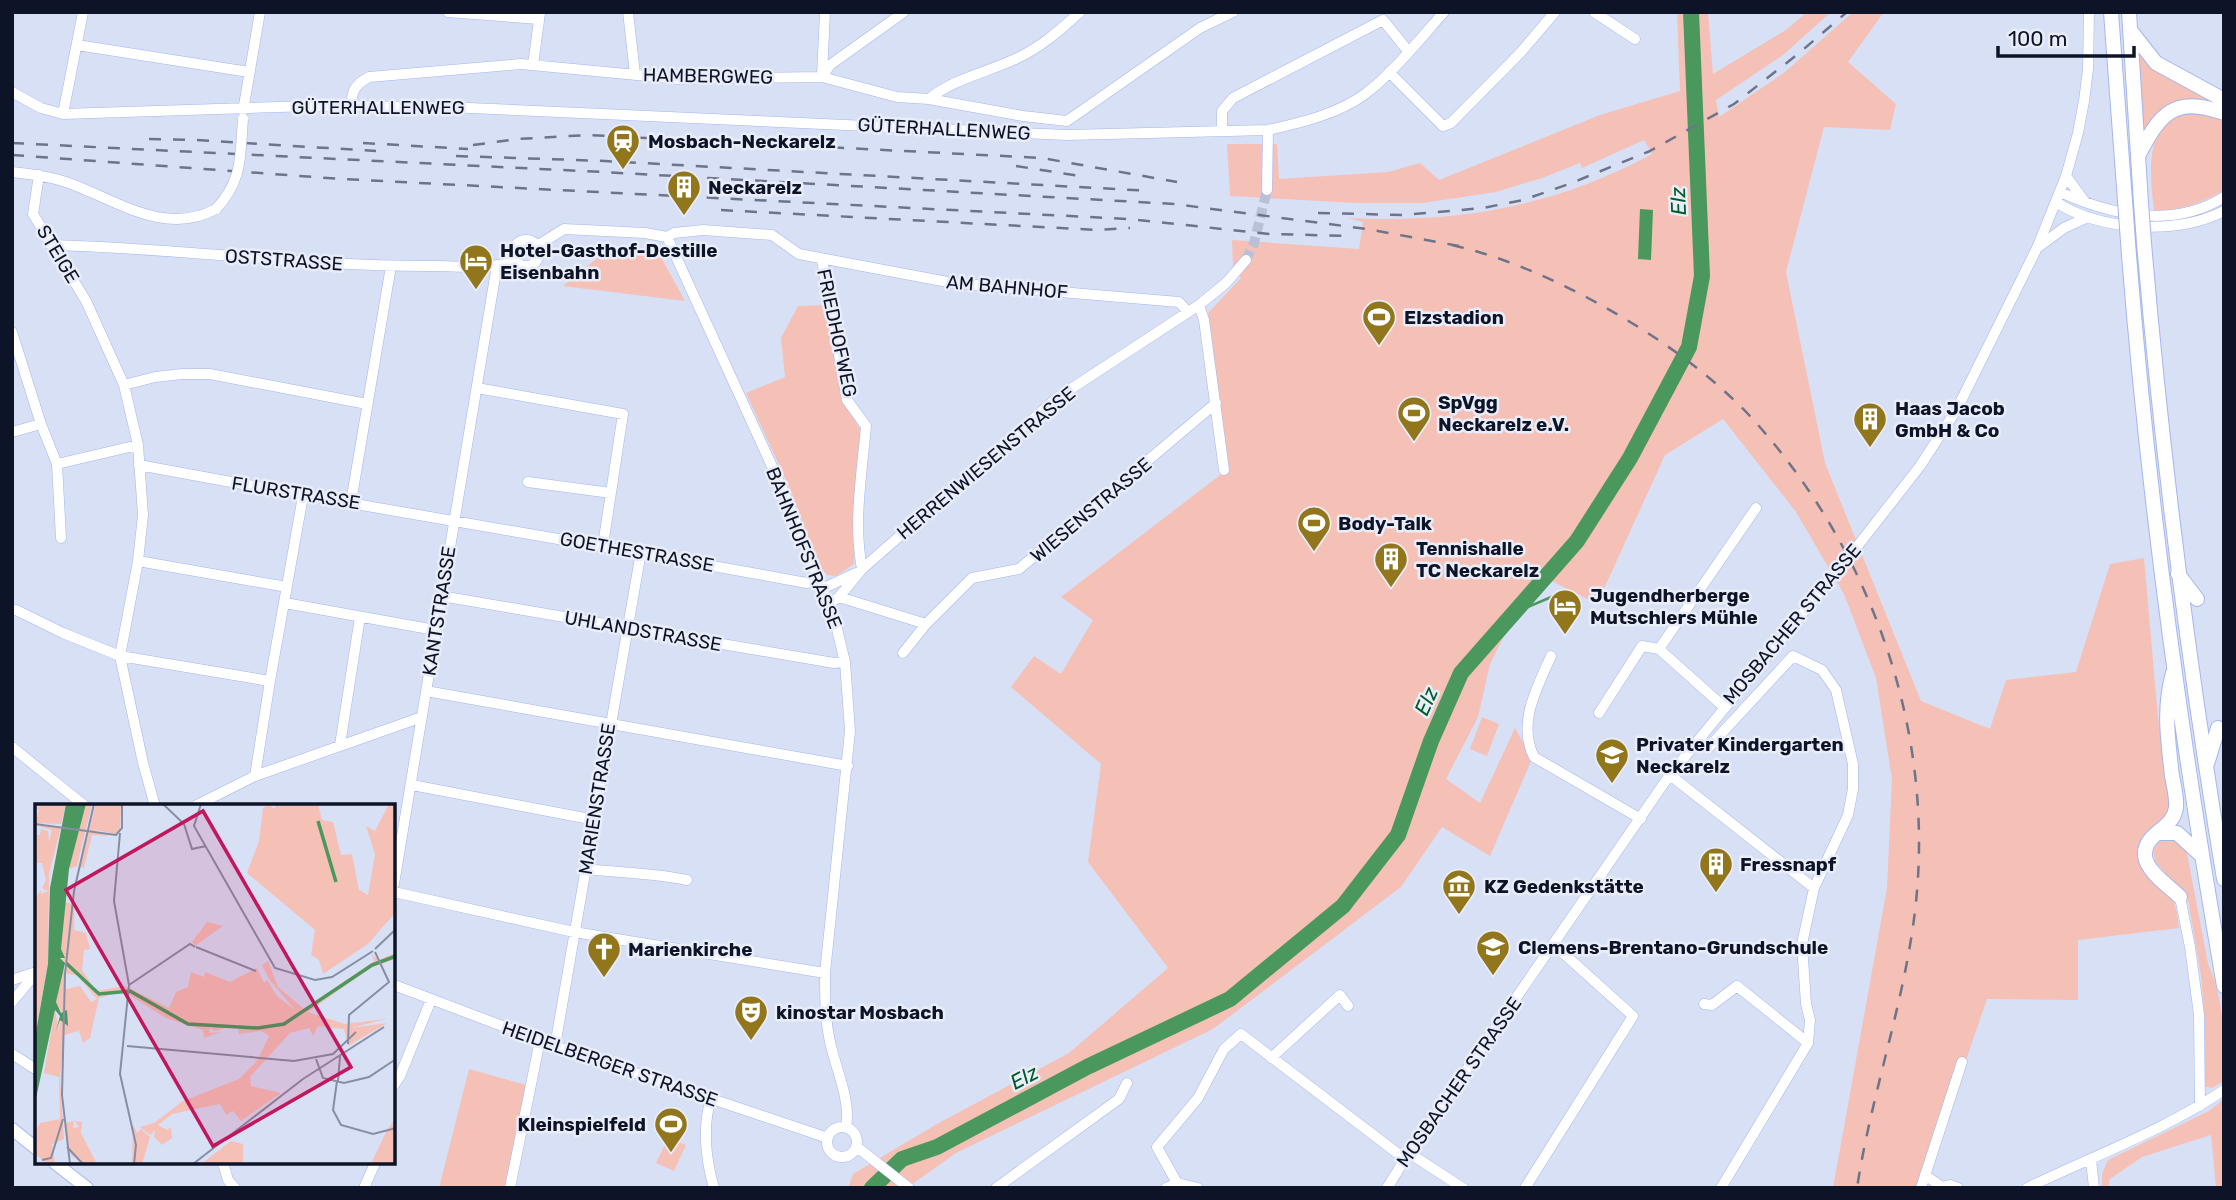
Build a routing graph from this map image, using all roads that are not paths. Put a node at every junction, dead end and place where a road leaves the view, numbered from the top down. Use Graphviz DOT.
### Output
graph roads {
  1 [pos="83,12"];
  2 [pos="260,12"];
  3 [pos="448,12"];
  4 [pos="628,12"];
  5 [pos="825,12"];
  6 [pos="904,12"];
  7 [pos="1080,12"];
  8 [pos="1233,12"];
  9 [pos="1444,12"];
  10 [pos="1555,12"];
  11 [pos="1594,12"];
  12 [pos="2089,12"];
  13 [pos="2111,12"];
  14 [pos="2129,12"];
  15 [pos="539,16"];
  16 [pos="2129,29"];
  17 [pos="1635,39"];
  18 [pos="77,45"];
  19 [pos="1408,51"];
  20 [pos="533,65"];
  21 [pos="249,72"];
  22 [pos="1388,72"];
  23 [pos="635,74"];
  24 [pos="822,77"];
  25 [pos="12,92"];
  26 [pos="929,99"];
  27 [pos="2224,100"];
  28 [pos="351,107"];
  29 [pos="243,113"];
  30 [pos="2224,113"];
  31 [pos="64,114"];
  32 [pos="1067,121"];
  33 [pos="1223,130"];
  34 [pos="1268,130"];
  35 [pos="1067,135"];
  36 [pos="2137,157"];
  37 [pos="12,172"];
  38 [pos="39,175"];
  39 [pos="2066,176"];
  40 [pos="1267,190"];
  41 [pos="2058,197"];
  42 [pos="2224,197"];
  43 [pos="2085,203"];
  44 [pos="2224,211"];
  45 [pos="2088,217"];
  46 [pos="667,237"];
  47 [pos="51,245"];
  48 [pos="537,246"];
  49 [pos="2037,248"];
  50 [pos="822,260"];
  51 [pos="1246,260"];
  52 [pos="515,261"];
  53 [pos="498,265"];
  54 [pos="391,266"];
  55 [pos="1199,305"];
  56 [pos="1188,312"];
  57 [pos="12,332"];
  58 [pos="124,385"];
  59 [pos="477,388"];
  60 [pos="1216,403"];
  61 [pos="367,404"];
  62 [pos="41,424"];
  63 [pos="12,432"];
  64 [pos="138,445"];
  65 [pos="57,464"];
  66 [pos="139,465"];
  67 [pos="1224,470"];
  68 [pos="528,482"];
  69 [pos="611,493"];
  70 [pos="303,496"];
  71 [pos="351,502"];
  72 [pos="1756,508"];
  73 [pos="454,520"];
  74 [pos="61,538"];
  75 [pos="603,545"];
  76 [pos="641,552"];
  77 [pos="138,561"];
  78 [pos="862,569"];
  79 [pos="2178,573"];
  80 [pos="821,584"];
  81 [pos="287,587"];
  82 [pos="441,596"];
  83 [pos="839,597"];
  84 [pos="2197,599"];
  85 [pos="285,603"];
  86 [pos="829,604"];
  87 [pos="16,610"];
  88 [pos="360,617"];
  89 [pos="926,624"];
  90 [pos="626,629"];
  91 [pos="435,630"];
  92 [pos="1659,649"];
  93 [pos="903,653"];
  94 [pos="120,656"];
  95 [pos="1550,656"];
  96 [pos="845,662"];
  97 [pos="2174,669"];
  98 [pos="270,681"];
  99 [pos="426,691"];
  100 [pos="1724,708"];
  101 [pos="1600,713"];
  102 [pos="422,717"];
  103 [pos="610,725"];
  104 [pos="2218,728"];
  105 [pos="340,745"];
  106 [pos="12,747"];
  107 [pos="1708,748"];
  108 [pos="848,766"];
  109 [pos="2206,769"];
  110 [pos="1670,775"];
  111 [pos="255,776"];
  112 [pos="412,785"];
  113 [pos="83,804"];
  114 [pos="154,804"];
  115 [pos="199,804"];
  116 [pos="1641,819"];
  117 [pos="594,820"];
  118 [pos="2157,833"];
  119 [pos="2200,854"];
  120 [pos="586,869"];
  121 [pos="396,873"];
  122 [pos="2224,879"];
  123 [pos="687,880"];
  124 [pos="1814,888"];
  125 [pos="396,892"];
  126 [pos="2180,897"];
  127 [pos="574,932"];
  128 [pos="1553,944"];
  129 [pos="35,973"];
  130 [pos="825,973"];
  131 [pos="35,974"];
  132 [pos="12,980"];
  133 [pos="396,986"];
  134 [pos="2224,986"];
  135 [pos="432,1000"];
  136 [pos="12,1002"];
  137 [pos="1704,1004"];
  138 [pos="1348,1006"];
  139 [pos="540,1040"];
  140 [pos="1808,1042"];
  141 [pos="555,1046"];
  142 [pos="12,1054"];
  143 [pos="1271,1058"];
  144 [pos="1962,1062"];
  145 [pos="35,1069"];
  146 [pos="396,1081"];
  147 [pos="1127,1083"];
  148 [pos="2223,1091"];
  149 [pos="710,1099"];
  150 [pos="2200,1106"];
  151 [pos="846,1128"];
  152 [pos="12,1129"];
  153 [pos="828,1138"];
  154 [pos="35,1147"];
  155 [pos="857,1147"];
  156 [pos="1407,1156"];
  157 [pos="2091,1159"];
  158 [pos="58,1165"];
  159 [pos="224,1165"];
  160 [pos="374,1165"];
  161 [pos="1925,1175"];
  162 [pos="1177,1184"];
  163 [pos="907,1186"];
  164 [pos="1942,1187"];
  165 [pos="87,1188"];
  166 [pos="235,1188"];
  167 [pos="364,1188"];
  168 [pos="510,1188"];
  169 [pos="714,1188"];
  170 [pos="996,1188"];
  171 [pos="1166,1188"];
  172 [pos="1198,1188"];
  173 [pos="1387,1188"];
  174 [pos="1463,1188"];
  175 [pos="1525,1188"];
  176 [pos="1721,1188"];
  177 [pos="1921,1188"];
  178 [pos="1958,1188"];
  179 [pos="2027,1188"];
  180 [pos="2094,1188"];
  1 -- 18 [label="street"];
  2 -- 21 [label="street"];
  3 -- 15 [label="street"];
  4 -- 23 [label="street"];
  5 -- 24 [label="street"];
  6 -- 24 [label="street"];
  7 -- 26 [label="street"];
  8 -- 32 [label="street"];
  9 -- 19 [label="street"];
  10 -- 22 [label="street"];
  11 -- 17 [label="street"];
  12 -- 39 [label="street, MOSBACHER STRASSE"];
  13 -- 97 [label="highway, bridge"];
  14 -- 16 [label="highway"];
  15 -- 20 [label="street"];
  16 -- 27 [label="highway"];
  16 -- 36 [label="highway"];
  18 -- 21 [label="street"];
  18 -- 31 [label="street"];
  19 -- 22 [label="street"];
  19 -- 33 [label="street"];
  20 -- 23 [label="street, HAMBERGWEG"];
  20 -- 28 [label="street, HAMBERGWEG"];
  21 -- 29 [label="street"];
  22 -- 34 [label="street"];
  23 -- 24 [label="street, HAMBERGWEG"];
  24 -- 26 [label="street, HAMBERGWEG"];
  25 -- 31 [label="street"];
  26 -- 32 [label="street, HAMBERGWEG"];
  28 -- 29 [label="street, GÜTERHALLENWEG"];
  28 -- 35 [label="street, GÜTERHALLENWEG"];
  29 -- 31 [label="street"];
  29 -- 38 [label="street, bridge"];
  30 -- 36 [label="highway"];
  32 -- 35 [label="street"];
  33 -- 34 [label="street, GÜTERHALLENWEG"];
  33 -- 35 [label="street, GÜTERHALLENWEG"];
  34 -- 40 [label="street"];
  36 -- 79 [label="highway, bridge"];
  37 -- 38 [label="street"];
  38 -- 47 [label="street, STEIGE"];
  39 -- 41 [label="street, MOSBACHER STRASSE"];
  39 -- 43 [label="street"];
  41 -- 43 [label="street"];
  41 -- 45 [label="street"];
  41 -- 49 [label="street, MOSBACHER STRASSE"];
  42 -- 43 [label="street"];
  44 -- 45 [label="street"];
  45 -- 49 [label="street"];
  46 -- 48 [label="street, AM BAHNHOF"];
  46 -- 50 [label="street, AM BAHNHOF"];
  46 -- 80 [label="street, BAHNHOFSTRASSE"];
  47 -- 54 [label="street, OSTSTRASSE"];
  47 -- 58 [label="street, STEIGE"];
  48 -- 52 [label="street"];
  48 -- 52 [label="street"];
  49 -- 100 [label="street, MOSBACHER STRASSE"];
  50 -- 56 [label="street, AM BAHNHOF"];
  50 -- 78 [label="street, FRIEDHOFWEG"];
  51 -- 55 [label="street, HERRENWIESENSTRASSE"];
  52 -- 53 [label="street, OSTSTRASSE"];
  53 -- 54 [label="street, OSTSTRASSE"];
  53 -- 59 [label="street, KANTSTRASSE"];
  54 -- 61 [label="street"];
  55 -- 56 [label="street, HERRENWIESENSTRASSE"];
  55 -- 60 [label="street"];
  56 -- 78 [label="street, HERRENWIESENSTRASSE"];
  57 -- 62 [label="street"];
  58 -- 61 [label="street"];
  58 -- 64 [label="street, STEIGE"];
  59 -- 69 [label="street"];
  59 -- 73 [label="street, KANTSTRASSE"];
  60 -- 67 [label="street"];
  60 -- 89 [label="street, WIESENSTRASSE"];
  61 -- 71 [label="street"];
  62 -- 63 [label="street"];
  62 -- 65 [label="street"];
  64 -- 65 [label="street"];
  64 -- 66 [label="street, STEIGE"];
  65 -- 74 [label="street"];
  66 -- 70 [label="street, FLURSTRASSE"];
  66 -- 77 [label="street, STEIGE"];
  68 -- 69 [label="street"];
  69 -- 75 [label="street"];
  70 -- 71 [label="street, FLURSTRASSE"];
  70 -- 81 [label="street"];
  71 -- 73 [label="street, FLURSTRASSE"];
  72 -- 92 [label="street"];
  73 -- 75 [label="street, GOETHESTRASSE"];
  73 -- 82 [label="street, KANTSTRASSE"];
  75 -- 76 [label="street, GOETHESTRASSE"];
  76 -- 80 [label="street, GOETHESTRASSE"];
  76 -- 90 [label="street, MARIENSTRASSE"];
  77 -- 81 [label="street"];
  77 -- 94 [label="street, STEIGE"];
  78 -- 80 [label="street, HERRENWIESENSTRASSE"];
  78 -- 83 [label="street, HERRENWIESENSTRASSE"];
  79 -- 84 [label="highway"];
  79 -- 109 [label="highway"];
  80 -- 86 [label="street, BAHNHOFSTRASSE"];
  81 -- 85 [label="street"];
  82 -- 90 [label="street, UHLANDSTRASSE"];
  82 -- 91 [label="street, KANTSTRASSE"];
  83 -- 86 [label="street, HERRENWIESENSTRASSE"];
  83 -- 89 [label="street"];
  85 -- 88 [label="street"];
  85 -- 98 [label="street"];
  86 -- 96 [label="street, BAHNHOFSTRASSE"];
  87 -- 94 [label="street"];
  88 -- 91 [label="street"];
  88 -- 105 [label="street"];
  89 -- 93 [label="street, WIESENSTRASSE"];
  90 -- 96 [label="street, UHLANDSTRASSE"];
  90 -- 103 [label="street, MARIENSTRASSE"];
  91 -- 99 [label="street, KANTSTRASSE"];
  92 -- 100 [label="street"];
  92 -- 101 [label="street"];
  94 -- 98 [label="street"];
  94 -- 114 [label="street, STEIGE"];
  95 -- 116 [label="street"];
  96 -- 108 [label="street, BAHNHOFSTRASSE"];
  97 -- 118 [label="highway"];
  97 -- 119 [label="highway"];
  98 -- 111 [label="street"];
  99 -- 102 [label="street, KANTSTRASSE"];
  99 -- 103 [label="street"];
  100 -- 110 [label="street, MOSBACHER STRASSE"];
  102 -- 105 [label="street"];
  102 -- 112 [label="street, KANTSTRASSE"];
  103 -- 108 [label="street"];
  103 -- 117 [label="street, MARIENSTRASSE"];
  104 -- 109 [label="highway"];
  105 -- 111 [label="street"];
  106 -- 113 [label="street"];
  107 -- 124 [label="street"];
  108 -- 130 [label="street, BAHNHOFSTRASSE"];
  109 -- 122 [label="highway"];
  110 -- 116 [label="street, MOSBACHER STRASSE"];
  110 -- 124 [label="street"];
  111 -- 115 [label="street"];
  112 -- 117 [label="street"];
  112 -- 121 [label="street, KANTSTRASSE"];
  116 -- 128 [label="street, MOSBACHER STRASSE"];
  117 -- 120 [label="street, MARIENSTRASSE"];
  118 -- 119 [label="highway"];
  118 -- 126 [label="highway"];
  119 -- 134 [label="highway"];
  120 -- 123 [label="street"];
  120 -- 127 [label="street, MARIENSTRASSE"];
  124 -- 140 [label="street"];
  125 -- 127 [label="street"];
  126 -- 150 [label="street"];
  127 -- 130 [label="street"];
  127 -- 141 [label="street, MARIENSTRASSE"];
  128 -- 156 [label="street, MOSBACHER STRASSE"];
  128 -- 175 [label="street"];
  129 -- 132 [label="street"];
  130 -- 151 [label="street, BAHNHOFSTRASSE"];
  131 -- 136 [label="street"];
  133 -- 135 [label="street, HEIDELBERGER STRASSE"];
  135 -- 139 [label="street, HEIDELBERGER STRASSE"];
  135 -- 146 [label="street"];
  137 -- 140 [label="street"];
  138 -- 143 [label="street"];
  139 -- 141 [label="street, HEIDELBERGER STRASSE"];
  139 -- 168 [label="street"];
  140 -- 176 [label="street"];
  141 -- 149 [label="street, HEIDELBERGER STRASSE"];
  142 -- 145 [label="street"];
  143 -- 156 [label="street"];
  143 -- 162 [label="street"];
  144 -- 161 [label="street"];
  147 -- 170 [label="street"];
  148 -- 150 [label="street"];
  149 -- 153 [label="street, HEIDELBERGER STRASSE"];
  149 -- 169 [label="street"];
  150 -- 157 [label="street"];
  151 -- 153 [label="street"];
  151 -- 155 [label="street"];
  152 -- 154 [label="main road"];
  153 -- 155 [label="street, HEIDELBERGER STRASSE"];
  155 -- 163 [label="street"];
  156 -- 173 [label="street, MOSBACHER STRASSE"];
  156 -- 174 [label="street"];
  157 -- 179 [label="street"];
  157 -- 180 [label="street"];
  158 -- 165 [label="main road"];
  159 -- 166 [label="street"];
  160 -- 167 [label="street"];
  161 -- 164 [label="street"];
  161 -- 177 [label="street"];
  162 -- 171 [label="street"];
  162 -- 172 [label="street"];
  164 -- 178 [label="street"];
}
